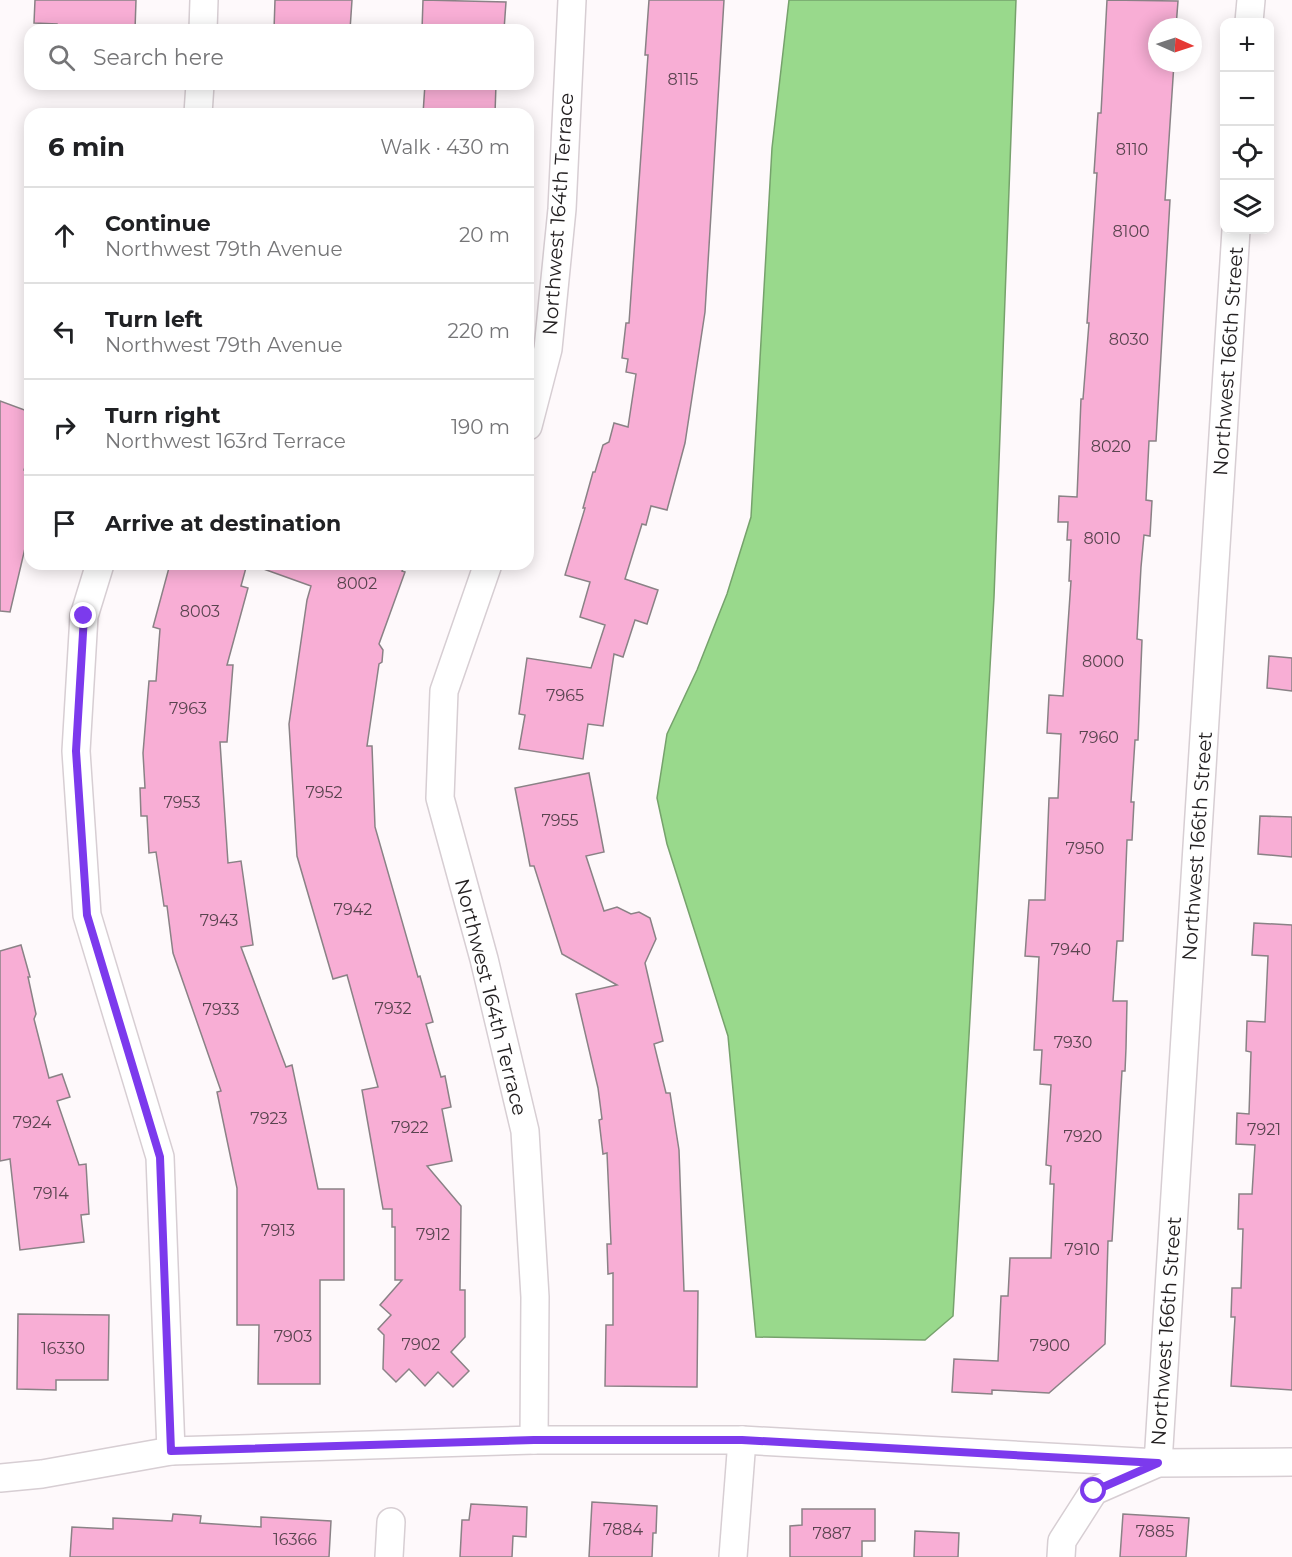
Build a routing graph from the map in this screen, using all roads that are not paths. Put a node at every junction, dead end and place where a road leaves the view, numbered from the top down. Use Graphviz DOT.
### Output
graph roads {
  1 [pos="204,0"];
  2 [pos="572,0"];
  3 [pos="1251,0"];
  4 [pos="1249,18"];
  5 [pos="203,24"];
  6 [pos="200,90"];
  7 [pos="198,108"];
  8 [pos="1236,234"];
  9 [pos="534,403"];
  10 [pos="98,570"];
  11 [pos="486,570"];
  12 [pos="534,1440"];
  13 [pos="742,1440"];
  14 [pos="171,1451"];
  15 [pos="1292,1462"];
  16 [pos="1158,1463"];
  17 [pos="0,1478"];
  18 [pos="0,1487"];
  19 [pos="391,1522"];
  20 [pos="1062,1549"];
  21 [pos="388,1557"];
  22 [pos="733,1557"];
  1 -- 5 [label="street"];
  2 -- 9 [label="street, Northwest 164th Terrace"];
  3 -- 4 [label="street"];
  6 -- 7 [label="street"];
  8 -- 16 [label="street, Northwest 166th Street"];
  10 -- 14 [label="street"];
  11 -- 12 [label="street, Northwest 164th Terrace"];
  12 -- 13 [label="street"];
  12 -- 14 [label="street"];
  13 -- 16 [label="street"];
  13 -- 22 [label="street"];
  14 -- 17 [label="street"];
  15 -- 16 [label="street"];
  16 -- 20 [label="street"];
  17 -- 18 [label="street"];
  19 -- 21 [label="street"];
}
